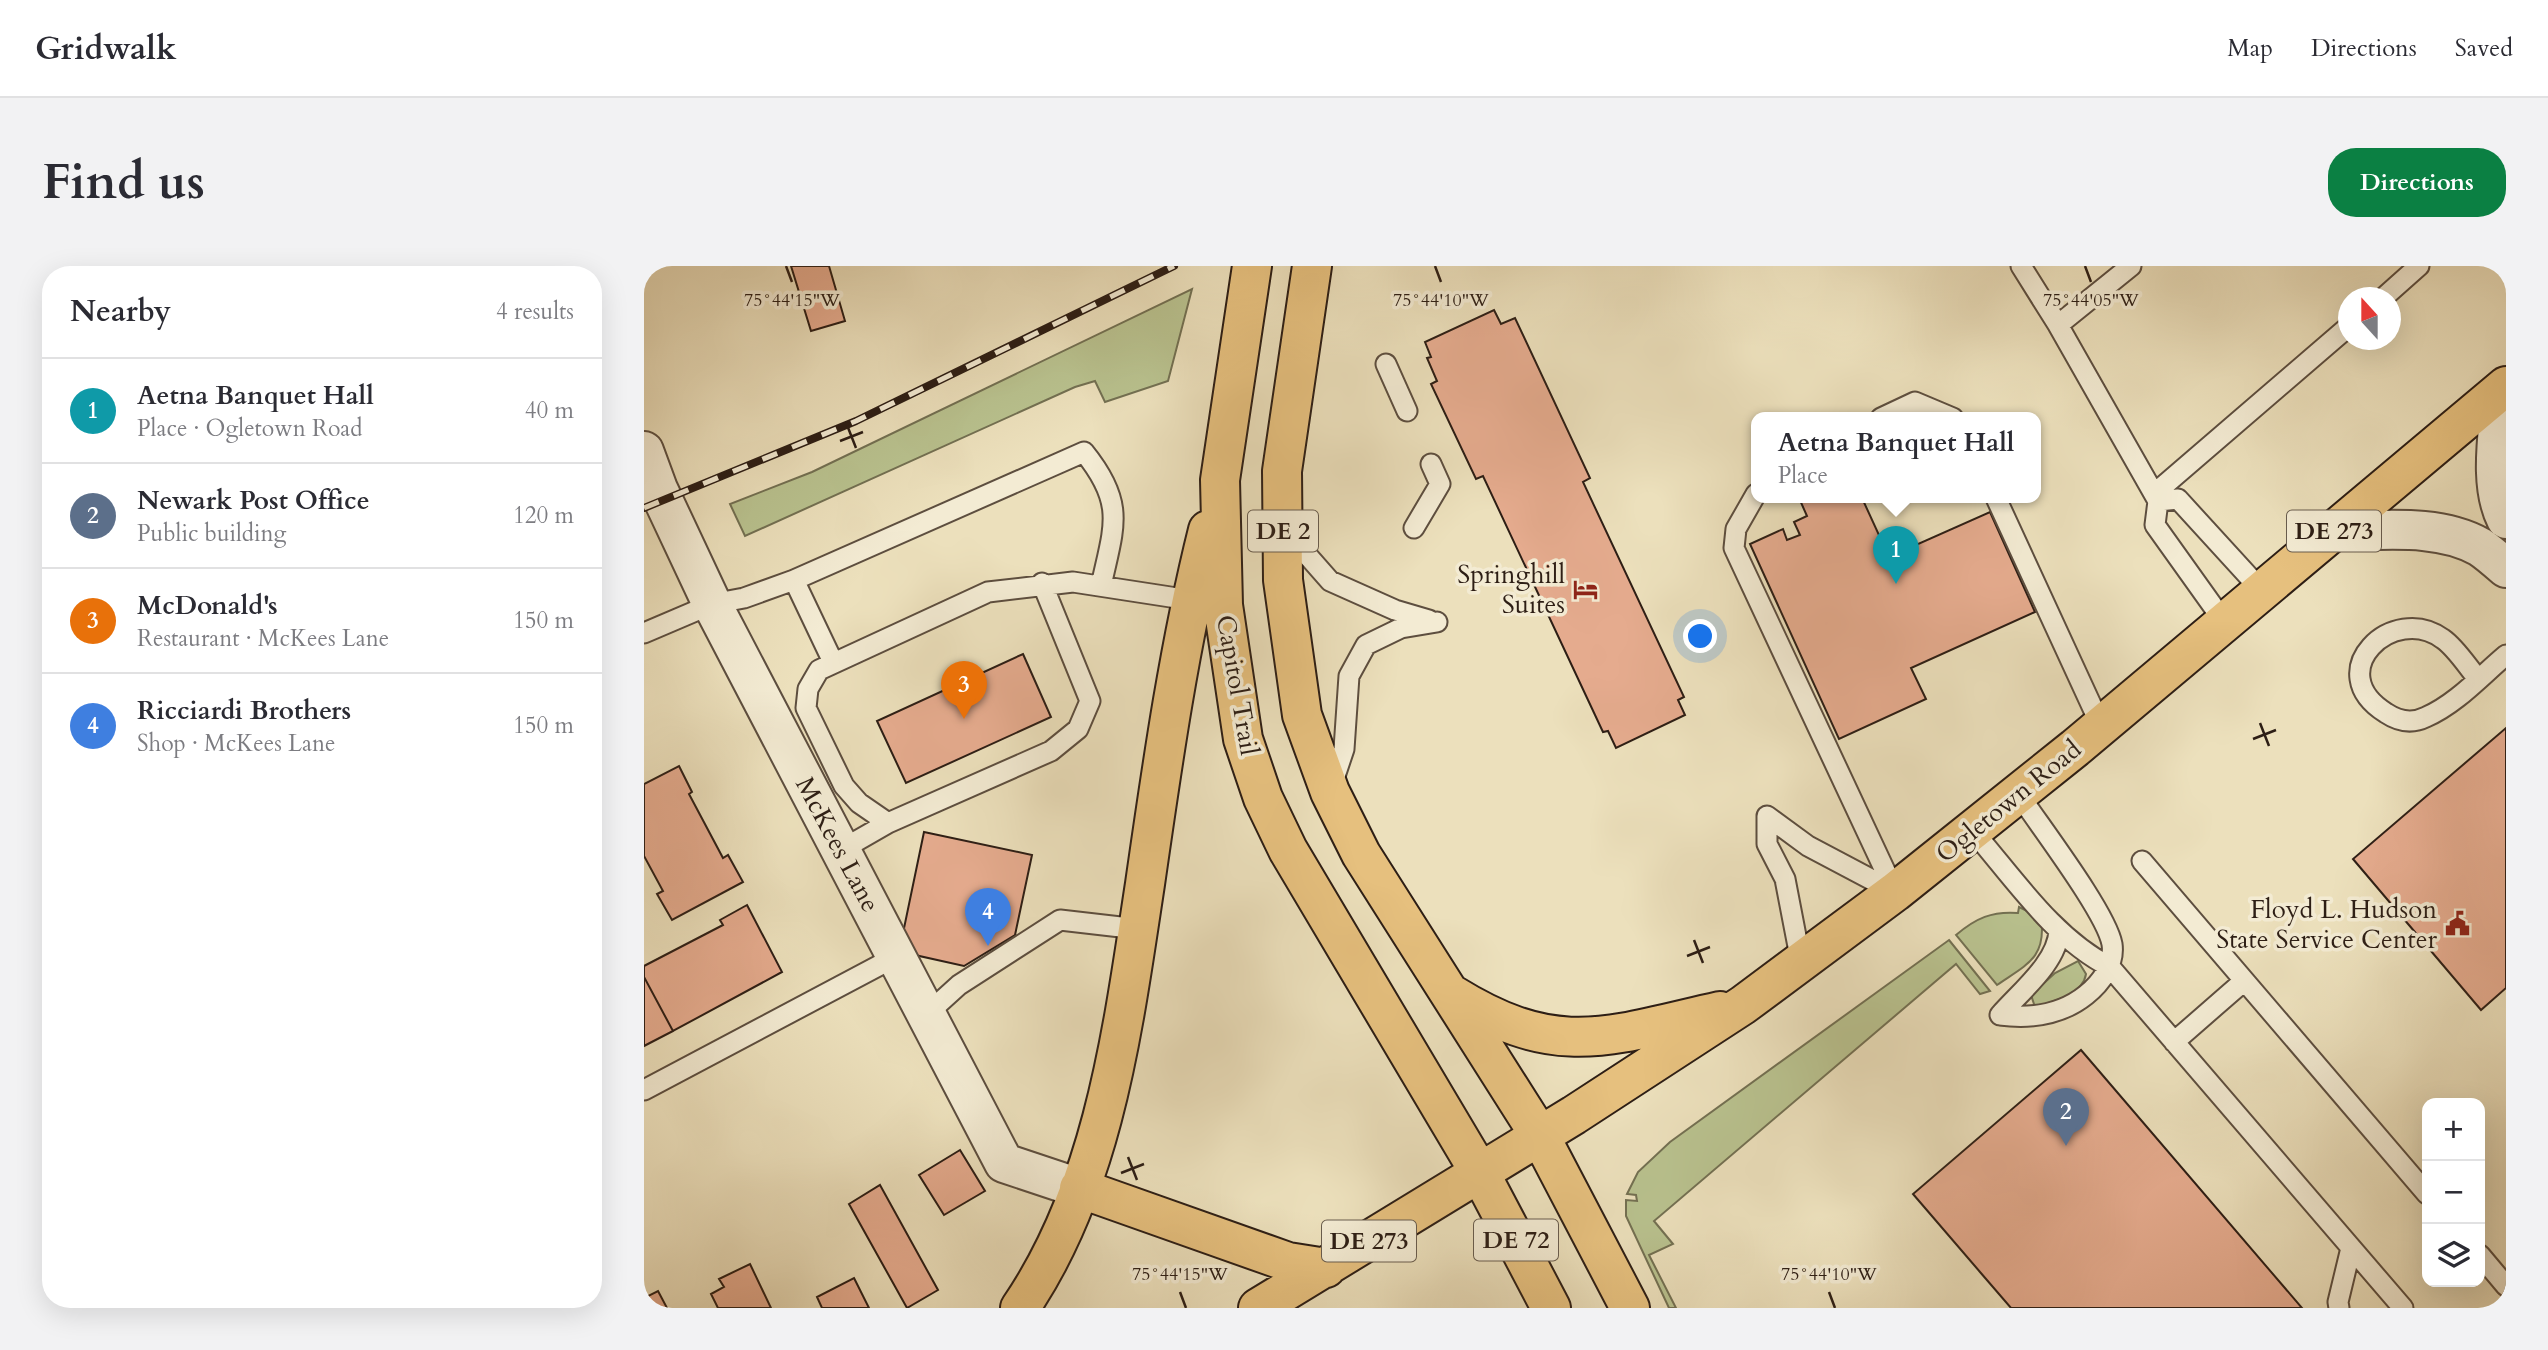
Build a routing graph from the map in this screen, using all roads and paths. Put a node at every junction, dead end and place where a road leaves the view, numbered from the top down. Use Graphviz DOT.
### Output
graph roads {
  1 [pos="1252,266"];
  2 [pos="1312,266"];
  3 [pos="2021,266"];
  4 [pos="2131,266"];
  5 [pos="2419,266"];
  6 [pos="2395,287"];
  7 [pos="2058,325"];
  8 [pos="2338,336"];
  9 [pos="1386,364"];
  10 [pos="2503,388"];
  11 [pos="1407,411"];
  12 [pos="1894,412"];
  13 [pos="1938,412"];
  14 [pos="644,450"];
  15 [pos="1431,464"];
  16 [pos="1220,480"];
  17 [pos="2156,497"];
  18 [pos="1751,503"];
  19 [pos="1998,503"];
  20 [pos="2506,519"];
  21 [pos="1282,527"];
  22 [pos="1414,528"];
  23 [pos="2334,531"];
  24 [pos="2506,568"];
  25 [pos="794,580"];
  26 [pos="1042,583"];
  27 [pos="1101,586"];
  28 [pos="2263,592"];
  29 [pos="1190,600"];
  30 [pos="712,604"];
  31 [pos="2225,623"];
  32 [pos="644,633"];
  33 [pos="2506,655"];
  34 [pos="833,662"];
  35 [pos="2477,679"];
  36 [pos="2101,726"];
  37 [pos="1329,792"];
  38 [pos="2018,793"];
  39 [pos="888,823"];
  40 [pos="1972,830"];
  41 [pos="841,850"];
  42 [pos="2142,861"];
  43 [pos="1895,891"];
  44 [pos="1138,929"];
  45 [pos="2059,930"];
  46 [pos="897,956"];
  47 [pos="1801,962"];
  48 [pos="2110,967"];
  49 [pos="2244,981"];
  50 [pos="1447,991"];
  51 [pos="1743,1005"];
  52 [pos="927,1014"];
  53 [pos="2174,1042"];
  54 [pos="644,1090"];
  55 [pos="1540,1136"];
  56 [pos="1480,1173"];
  57 [pos="1079,1188"];
  58 [pos="2422,1188"];
  59 [pos="2351,1248"];
  60 [pos="2485,1261"];
  61 [pos="1326,1268"];
  62 [pos="2506,1286"];
  63 [pos="1265,1306"];
  64 [pos="1020,1308"];
  65 [pos="1551,1308"];
  66 [pos="1630,1308"];
  67 [pos="2339,1308"];
  68 [pos="2403,1308"];
  1 -- 16 [label="main road, Capitol Trail / DE 2"];
  2 -- 21 [label="main road, DE 2"];
  3 -- 7 [label="lane"];
  4 -- 7 [label="lane"];
  5 -- 6 [label="lane"];
  7 -- 17 [label="lane"];
  8 -- 17 [label="lane"];
  9 -- 11 [label="lane"];
  10 -- 20 [label="street"];
  10 -- 23 [label="main road, Ogletown Road / DE 273"];
  12 -- 13 [label="lane"];
  14 -- 30 [label="street, McKees Lane"];
  15 -- 22 [label="lane"];
  16 -- 29 [label="main road"];
  16 -- 56 [label="main road, Capitol Trail / DE 2"];
  17 -- 28 [label="lane"];
  17 -- 31 [label="lane"];
  18 -- 43 [label="lane"];
  19 -- 36 [label="lane"];
  21 -- 37 [label="main road, DE 2"];
  21 -- 37 [label="lane"];
  23 -- 24 [label="street"];
  23 -- 28 [label="main road, Ogletown Road / DE 273"];
  25 -- 27 [label="lane"];
  25 -- 30 [label="lane"];
  25 -- 34 [label="lane"];
  26 -- 27 [label="lane"];
  26 -- 34 [label="lane"];
  26 -- 39 [label="lane"];
  27 -- 29 [label="lane"];
  28 -- 31 [label="main road, Ogletown Road / DE 273"];
  29 -- 44 [label="main road"];
  30 -- 32 [label="lane"];
  30 -- 41 [label="street, McKees Lane"];
  31 -- 36 [label="main road, Ogletown Road / DE 273"];
  33 -- 35 [label="lane"];
  34 -- 39 [label="lane"];
  35 -- 35 [label="lane"];
  36 -- 38 [label="main road, Ogletown Road / DE 273"];
  37 -- 50 [label="main road, DE 2"];
  38 -- 40 [label="main road, Ogletown Road / DE 273"];
  38 -- 48 [label="lane"];
  39 -- 41 [label="lane"];
  40 -- 43 [label="main road, Ogletown Road / DE 273"];
  40 -- 45 [label="lane"];
  41 -- 46 [label="street, McKees Lane"];
  42 -- 49 [label="lane"];
  43 -- 47 [label="main road, Ogletown Road / DE 273"];
  43 -- 47 [label="lane"];
  44 -- 52 [label="lane"];
  44 -- 57 [label="main road"];
  45 -- 48 [label="lane"];
  45 -- 48 [label="lane"];
  46 -- 52 [label="street, McKees Lane"];
  46 -- 54 [label="lane"];
  47 -- 51 [label="main road, Ogletown Road / DE 273"];
  48 -- 53 [label="lane"];
  49 -- 53 [label="lane"];
  49 -- 58 [label="lane"];
  50 -- 51 [label="main road"];
  50 -- 55 [label="main road, DE 2"];
  51 -- 55 [label="main road, Ogletown Road / DE 273"];
  52 -- 57 [label="street, McKees Lane"];
  53 -- 59 [label="lane"];
  55 -- 56 [label="main road, Ogletown Road / DE 273"];
  55 -- 66 [label="main road, DE 72"];
  56 -- 61 [label="main road, DE 273"];
  56 -- 65 [label="main road, DE 72"];
  57 -- 61 [label="main road"];
  57 -- 64 [label="main road"];
  59 -- 67 [label="lane"];
  59 -- 68 [label="lane"];
  60 -- 62 [label="lane"];
  61 -- 63 [label="main road, DE 273"];
}
